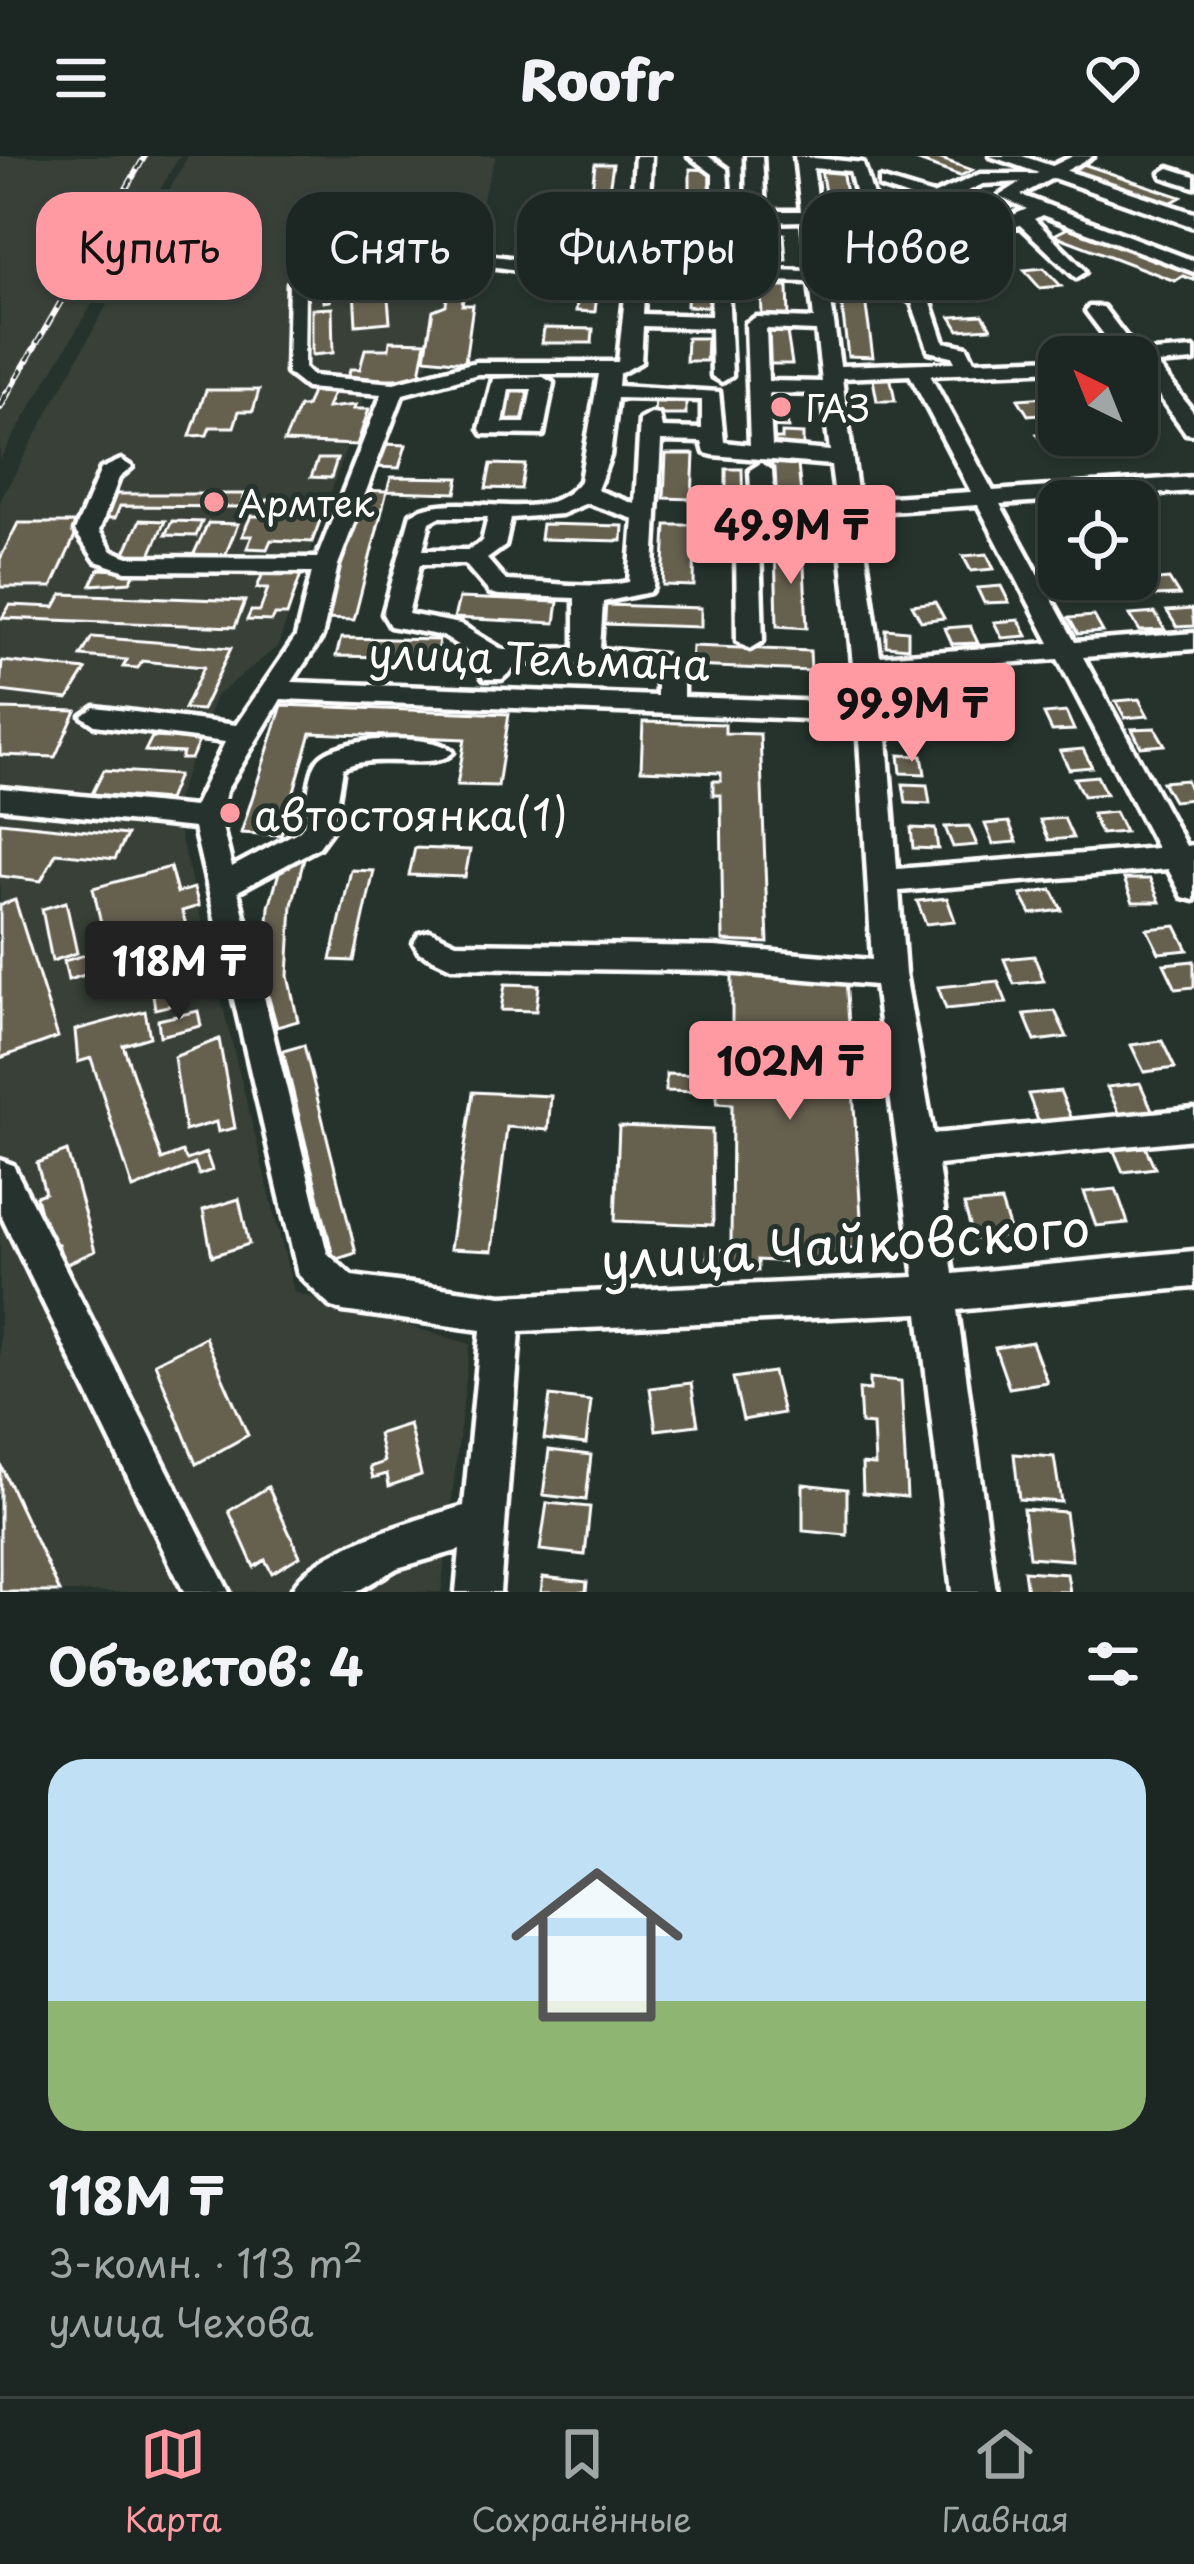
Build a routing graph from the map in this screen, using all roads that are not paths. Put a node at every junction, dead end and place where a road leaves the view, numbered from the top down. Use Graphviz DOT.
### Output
graph roads {
  1 [pos="754,156"];
  2 [pos="1001,156"];
  3 [pos="1080,157"];
  4 [pos="670,158"];
  5 [pos="803,159"];
  6 [pos="1169,173"];
  7 [pos="1044,175"];
  8 [pos="1194,182"];
  9 [pos="886,184"];
  10 [pos="643,192"];
  11 [pos="721,192"];
  12 [pos="756,192"];
  13 [pos="807,192"];
  14 [pos="863,192"];
  15 [pos="909,192"];
  16 [pos="953,192"];
  17 [pos="1032,214"];
  18 [pos="1192,217"];
  19 [pos="1013,219"];
  20 [pos="1194,267"];
  21 [pos="1076,272"];
  22 [pos="296,300"];
  23 [pos="635,300"];
  24 [pos="722,300"];
  25 [pos="820,300"];
  26 [pos="922,300"];
  27 [pos="1096,311"];
  28 [pos="634,320"];
  29 [pos="722,322"];
  30 [pos="824,325"];
  31 [pos="1118,336"];
  32 [pos="1194,355"];
  33 [pos="1158,357"];
  34 [pos="1038,365"];
  35 [pos="968,369"];
  36 [pos="918,372"];
  37 [pos="832,380"];
  38 [pos="543,383"];
  39 [pos="608,383"];
  40 [pos="1158,384"];
  41 [pos="758,387"];
  42 [pos="394,389"];
  43 [pos="711,389"];
  44 [pos="1194,428"];
  45 [pos="713,436"];
  46 [pos="842,459"];
  47 [pos="760,461"];
  48 [pos="121,467"];
  49 [pos="1194,484"];
  50 [pos="586,494"];
  51 [pos="985,498"];
  52 [pos="848,507"];
  53 [pos="501,512"];
  54 [pos="645,515"];
  55 [pos="765,539"];
  56 [pos="852,542"];
  57 [pos="408,557"];
  58 [pos="472,557"];
  59 [pos="326,565"];
  60 [pos="591,598"];
  61 [pos="750,641"];
  62 [pos="1194,641"];
  63 [pos="1066,652"];
  64 [pos="587,656"];
  65 [pos="502,661"];
  66 [pos="868,665"];
  67 [pos="274,690"];
  68 [pos="490,696"];
  69 [pos="670,704"];
  70 [pos="872,712"];
  71 [pos="95,716"];
  72 [pos="244,735"];
  73 [pos="440,752"];
  74 [pos="0,798"];
  75 [pos="206,819"];
  76 [pos="1185,857"];
  77 [pos="884,881"];
  78 [pos="223,885"];
  79 [pos="1194,890"];
  80 [pos="430,943"];
  81 [pos="890,974"];
  82 [pos="1194,1124"];
  83 [pos="918,1151"];
  84 [pos="0,1176"];
  85 [pos="1194,1269"];
  86 [pos="935,1294"];
  87 [pos="502,1313"];
  88 [pos="483,1522"];
  89 [pos="207,1592"];
  90 [pos="313,1592"];
  91 [pos="478,1592"];
  92 [pos="974,1592"];
  1 -- 12 [label="street"];
  2 -- 7 [label="main road"];
  3 -- 7 [label="street"];
  4 -- 10 [label="street"];
  4 -- 11 [label="street"];
  5 -- 13 [label="street"];
  5 -- 14 [label="street"];
  6 -- 8 [label="street"];
  7 -- 16 [label="street"];
  7 -- 17 [label="street"];
  7 -- 18 [label="main road"];
  9 -- 15 [label="street"];
  17 -- 19 [label="street"];
  17 -- 20 [label="street"];
  17 -- 21 [label="street"];
  22 -- 42 [label="street"];
  23 -- 28 [label="street"];
  24 -- 29 [label="street"];
  25 -- 30 [label="street"];
  26 -- 35 [label="street"];
  27 -- 31 [label="street"];
  28 -- 29 [label="street"];
  28 -- 39 [label="street"];
  29 -- 43 [label="street"];
  30 -- 37 [label="street"];
  30 -- 41 [label="street"];
  32 -- 33 [label="street"];
  34 -- 35 [label="street"];
  35 -- 36 [label="street"];
  36 -- 37 [label="street"];
  36 -- 51 [label="street"];
  37 -- 41 [label="street"];
  37 -- 46 [label="street"];
  38 -- 39 [label="street"];
  39 -- 42 [label="street"];
  39 -- 43 [label="street"];
  39 -- 50 [label="street"];
  40 -- 44 [label="street"];
  41 -- 47 [label="street"];
  42 -- 59 [label="street"];
  43 -- 45 [label="street"];
  45 -- 47 [label="street"];
  45 -- 54 [label="street"];
  46 -- 47 [label="street"];
  46 -- 52 [label="street"];
  47 -- 55 [label="street"];
  48 -- 59 [label="street"];
  49 -- 51 [label="street"];
  50 -- 53 [label="street"];
  50 -- 54 [label="street"];
  51 -- 52 [label="street"];
  51 -- 63 [label="street"];
  52 -- 56 [label="street"];
  53 -- 57 [label="street"];
  53 -- 58 [label="street"];
  54 -- 60 [label="street"];
  55 -- 56 [label="street"];
  55 -- 61 [label="street"];
  56 -- 66 [label="street"];
  57 -- 58 [label="street"];
  57 -- 65 [label="street"];
  58 -- 60 [label="street"];
  59 -- 67 [label="street"];
  60 -- 64 [label="street"];
  62 -- 63 [label="street"];
  63 -- 66 [label="street"];
  63 -- 76 [label="street"];
  64 -- 65 [label="street"];
  64 -- 69 [label="street"];
  65 -- 68 [label="street"];
  66 -- 70 [label="street"];
  67 -- 68 [label="street, улица Тельмана"];
  67 -- 72 [label="street"];
  68 -- 69 [label="street, улица Тельмана"];
  69 -- 70 [label="street, улица Тельмана"];
  70 -- 77 [label="street"];
  71 -- 72 [label="street"];
  72 -- 75 [label="street"];
  73 -- 78 [label="street"];
  74 -- 75 [label="street"];
  75 -- 78 [label="street, улица Чайковского"];
  76 -- 77 [label="street"];
  76 -- 79 [label="street"];
  77 -- 81 [label="street"];
  78 -- 87 [label="street, улица Чайковского"];
  80 -- 81 [label="street"];
  81 -- 83 [label="street"];
  82 -- 83 [label="street"];
  83 -- 86 [label="street"];
  84 -- 89 [label="street"];
  85 -- 86 [label="street, улица Чайковского"];
  86 -- 87 [label="street, улица Чайковского"];
  86 -- 92 [label="street"];
  87 -- 88 [label="street"];
  88 -- 90 [label="street"];
  88 -- 91 [label="street"];
}
